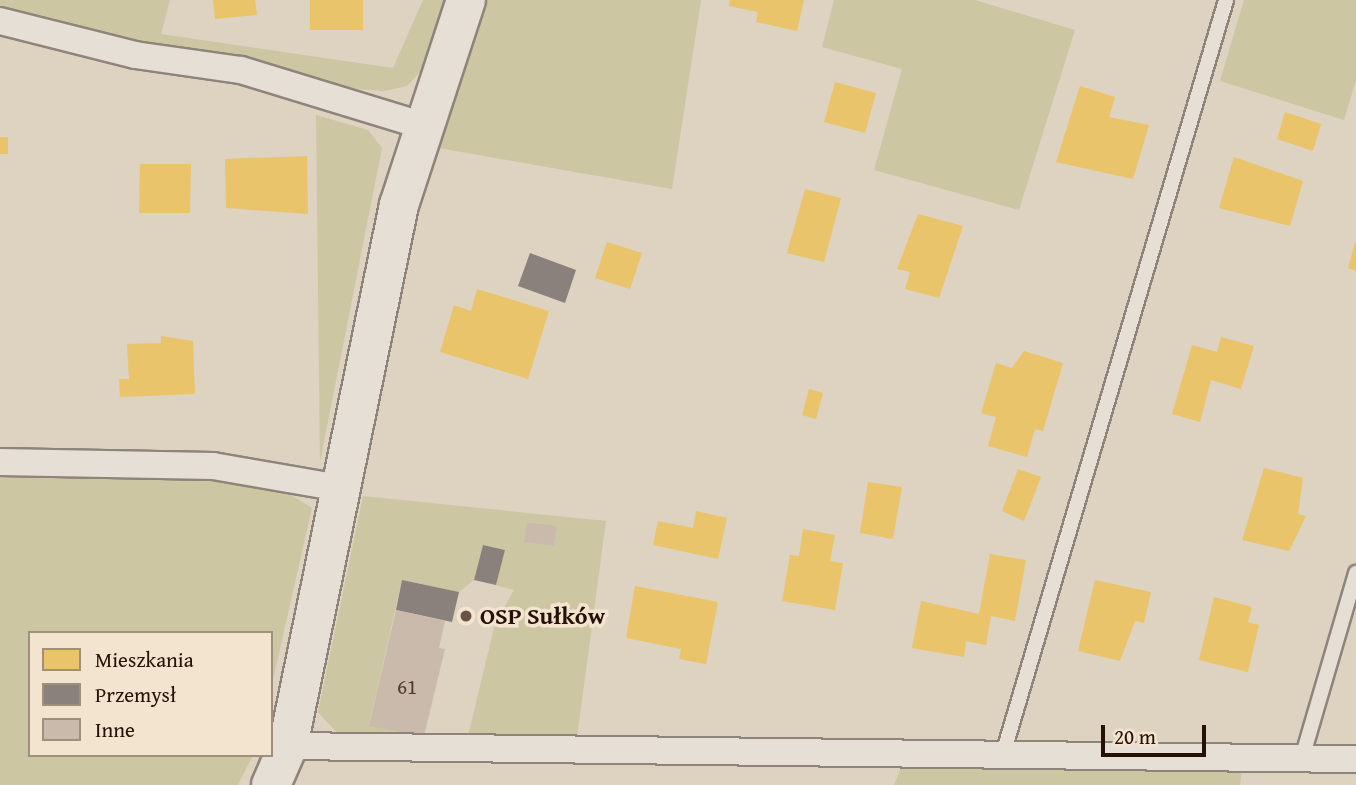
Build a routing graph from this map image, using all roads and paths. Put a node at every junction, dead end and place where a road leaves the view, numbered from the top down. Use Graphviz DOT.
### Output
graph roads {
  1 [pos="466,0"];
  2 [pos="1226,0"];
  3 [pos="0,21"];
  4 [pos="421,125"];
  5 [pos="0,462"];
  6 [pos="340,488"];
  7 [pos="1356,573"];
  8 [pos="288,746"];
  9 [pos="1003,754"];
  10 [pos="1302,758"];
  11 [pos="1356,759"];
  12 [pos="271,785"];
  1 -- 4 [label="street"];
  2 -- 9 [label="lane"];
  3 -- 4 [label="street"];
  4 -- 6 [label="street"];
  5 -- 6 [label="street"];
  6 -- 8 [label="street"];
  7 -- 10 [label="lane"];
  8 -- 9 [label="street"];
  8 -- 12 [label="street"];
  9 -- 10 [label="street"];
  10 -- 11 [label="street"];
}
